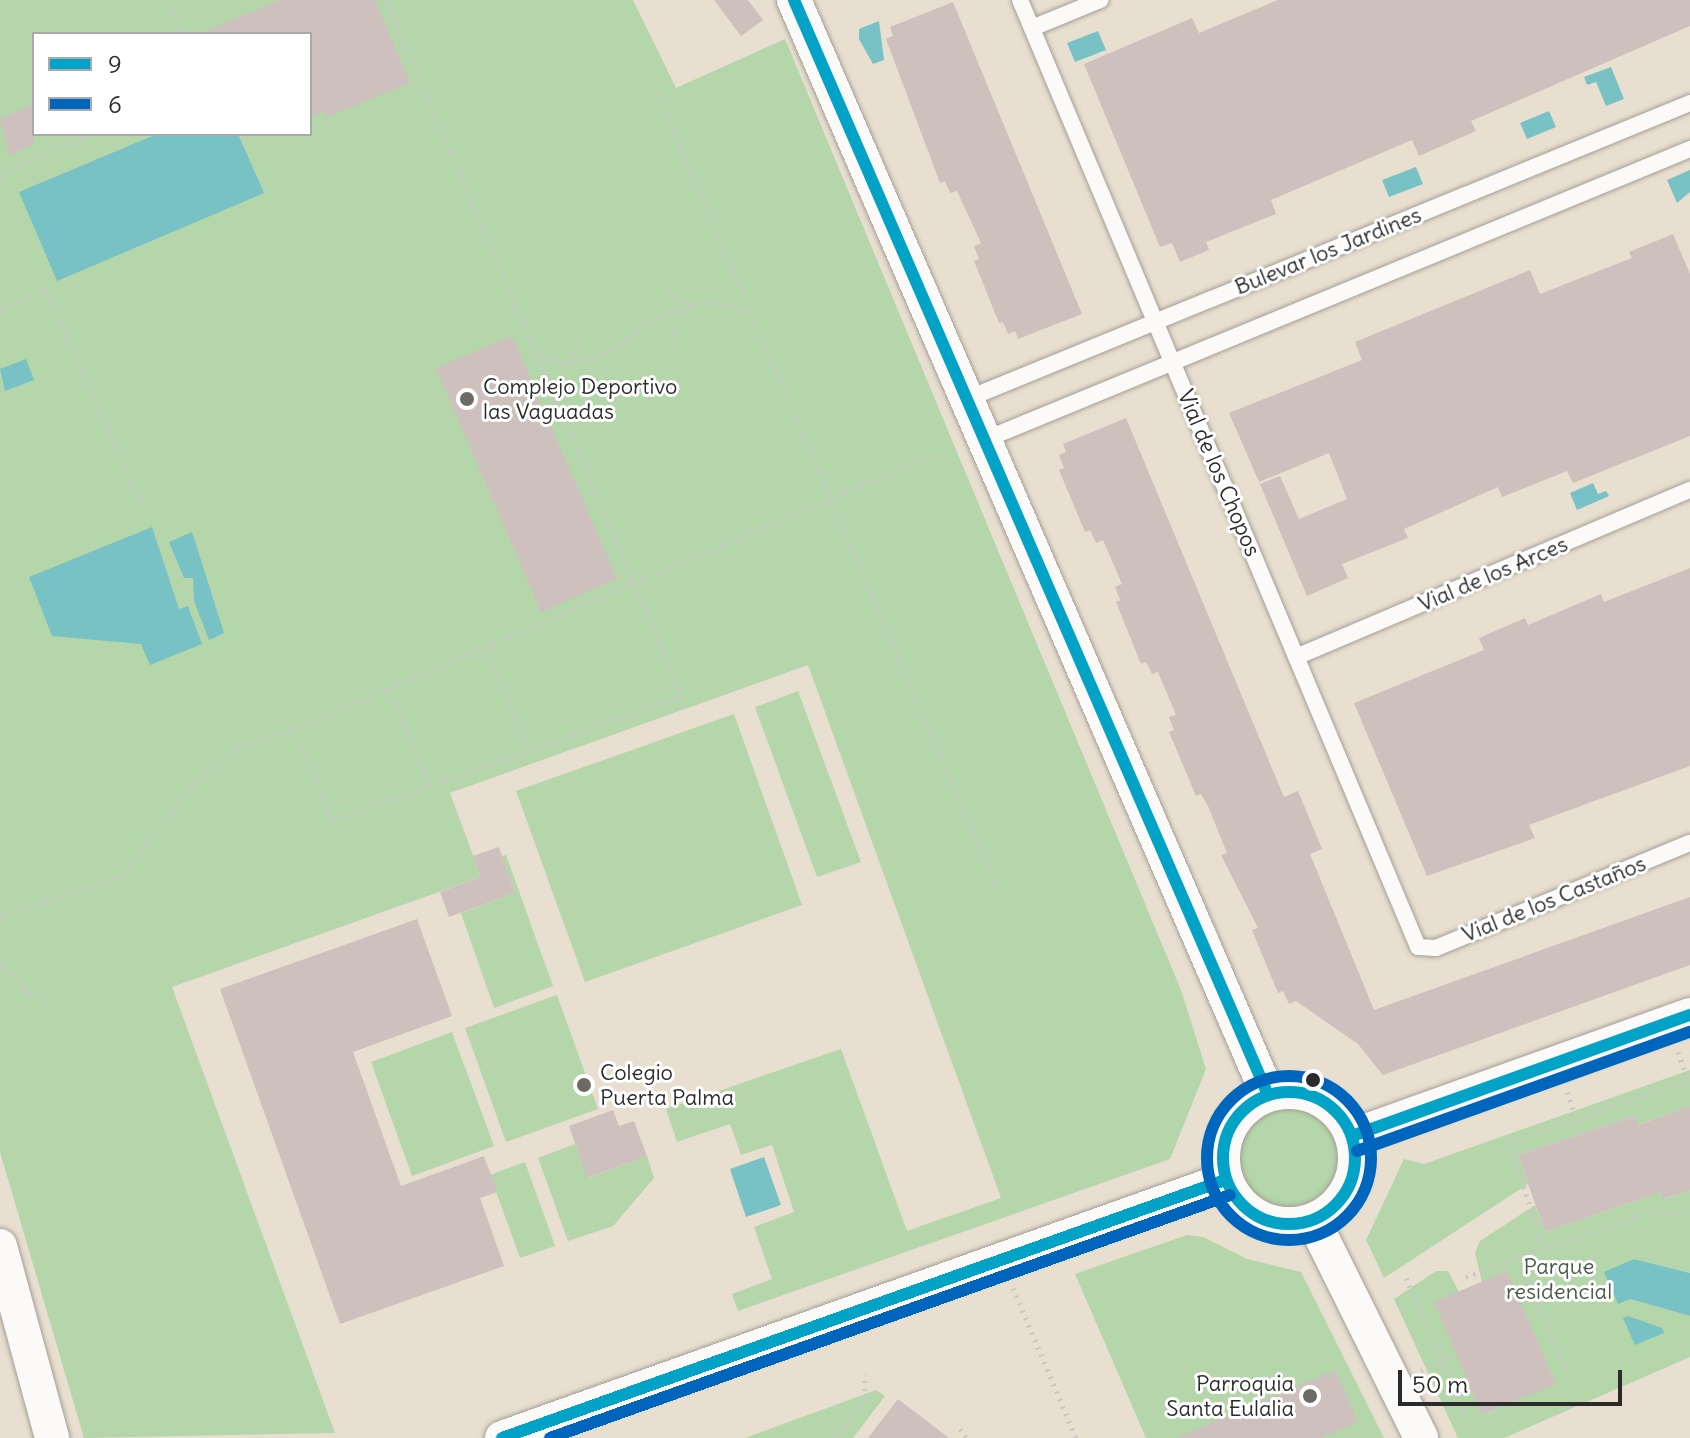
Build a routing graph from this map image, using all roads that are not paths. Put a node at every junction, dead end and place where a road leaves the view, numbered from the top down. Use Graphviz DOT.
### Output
graph roads {
  1 [pos="794,0"];
  2 [pos="1020,0"];
  3 [pos="1100,0"];
  4 [pos="1032,28"];
  5 [pos="1690,103"];
  6 [pos="1690,149"];
  7 [pos="1155,322"];
  8 [pos="1172,362"];
  9 [pos="967,399"];
  10 [pos="984,440"];
  11 [pos="1690,490"];
  12 [pos="1296,657"];
  13 [pos="1690,843"];
  14 [pos="1418,947"];
  15 [pos="1690,1015"];
  16 [pos="1268,1095"];
  17 [pos="1352,1136"];
  18 [pos="1225,1180"];
  19 [pos="1313,1220"];
  20 [pos="0,1246"];
  21 [pos="52,1438"];
  22 [pos="502,1438"];
  23 [pos="1421,1438"];
  1 -- 9 [label="street"];
  2 -- 4 [label="lane, Vial de los Chopos"];
  3 -- 4 [label="lane"];
  4 -- 7 [label="lane, Vial de los Chopos"];
  5 -- 7 [label="lane, Bulevar los Jardines"];
  6 -- 8 [label="lane, Bulevar los Jardines"];
  7 -- 8 [label="lane, Vial de los Chopos"];
  7 -- 9 [label="lane, Bulevar los Jardines"];
  8 -- 10 [label="lane, Bulevar los Jardines"];
  8 -- 12 [label="lane, Vial de los Chopos"];
  9 -- 10 [label="street"];
  10 -- 16 [label="street"];
  11 -- 12 [label="lane, Vial de los Arces"];
  12 -- 14 [label="lane, Vial de los Chopos"];
  13 -- 14 [label="lane, Vial de los Castaños"];
  15 -- 17 [label="street"];
  16 -- 17 [label="street"];
  16 -- 18 [label="street"];
  17 -- 19 [label="street"];
  18 -- 19 [label="street"];
  18 -- 22 [label="street"];
  19 -- 23 [label="street"];
  20 -- 21 [label="street"];
}
